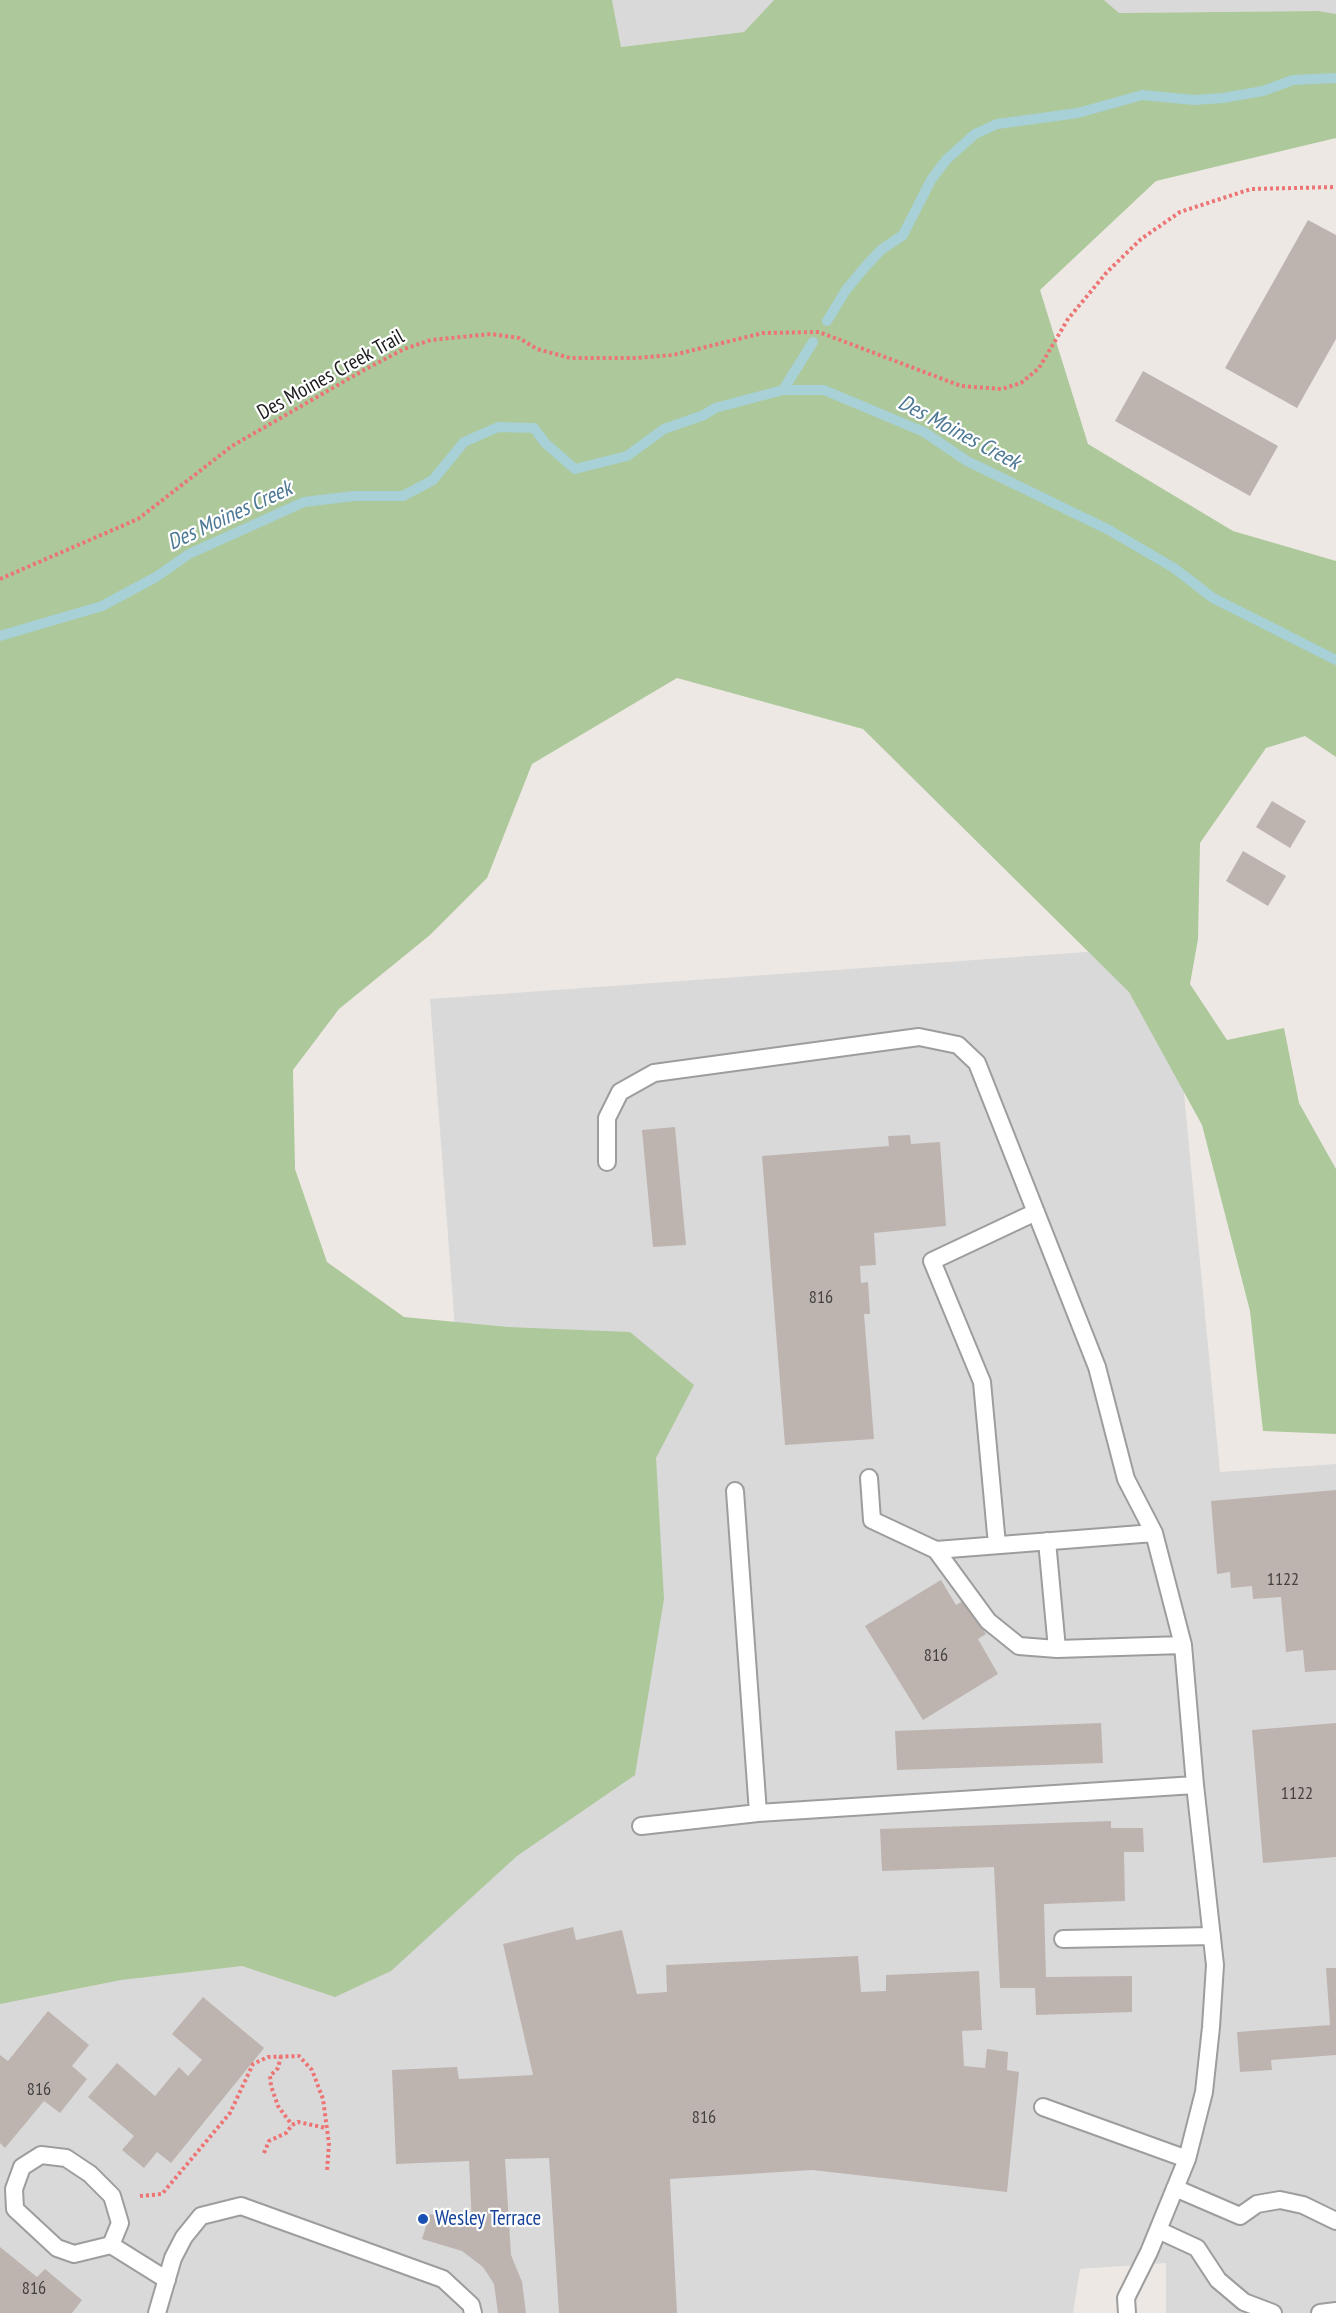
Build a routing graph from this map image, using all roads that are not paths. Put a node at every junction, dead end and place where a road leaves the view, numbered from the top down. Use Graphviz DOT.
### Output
graph roads {
  1 [pos="607,1162"];
  2 [pos="1036,1212"];
  3 [pos="869,1478"];
  4 [pos="735,1491"];
  5 [pos="1154,1533"];
  6 [pos="1047,1541"];
  7 [pos="998,1545"];
  8 [pos="936,1550"];
  9 [pos="1183,1645"];
  10 [pos="1057,1649"];
  11 [pos="1195,1785"];
  12 [pos="758,1813"];
  13 [pos="641,1826"];
  14 [pos="1212,1936"];
  15 [pos="1063,1939"];
  16 [pos="1043,2107"];
  17 [pos="1187,2159"];
  18 [pos="1175,2188"];
  19 [pos="1336,2221"];
  20 [pos="1158,2230"];
  21 [pos="111,2245"];
  22 [pos="167,2280"];
  23 [pos="1336,2311"];
  24 [pos="157,2313"];
  25 [pos="472,2313"];
  26 [pos="1127,2313"];
  27 [pos="1273,2313"];
  28 [pos="1320,2313"];
  1 -- 2 [label="lane"];
  2 -- 5 [label="lane"];
  2 -- 7 [label="lane"];
  3 -- 8 [label="lane"];
  4 -- 12 [label="lane"];
  5 -- 6 [label="lane"];
  5 -- 9 [label="lane"];
  6 -- 7 [label="lane"];
  6 -- 10 [label="lane"];
  7 -- 8 [label="lane"];
  8 -- 10 [label="lane"];
  9 -- 10 [label="lane"];
  9 -- 11 [label="lane"];
  11 -- 12 [label="lane"];
  11 -- 14 [label="lane"];
  12 -- 13 [label="lane"];
  14 -- 15 [label="lane"];
  14 -- 17 [label="lane"];
  16 -- 17 [label="lane"];
  17 -- 18 [label="lane"];
  18 -- 19 [label="lane"];
  18 -- 20 [label="lane"];
  20 -- 26 [label="lane"];
  20 -- 27 [label="lane"];
  21 -- 21 [label="lane"];
  21 -- 22 [label="lane"];
  22 -- 24 [label="lane"];
  22 -- 25 [label="lane"];
  23 -- 28 [label="lane"];
}
